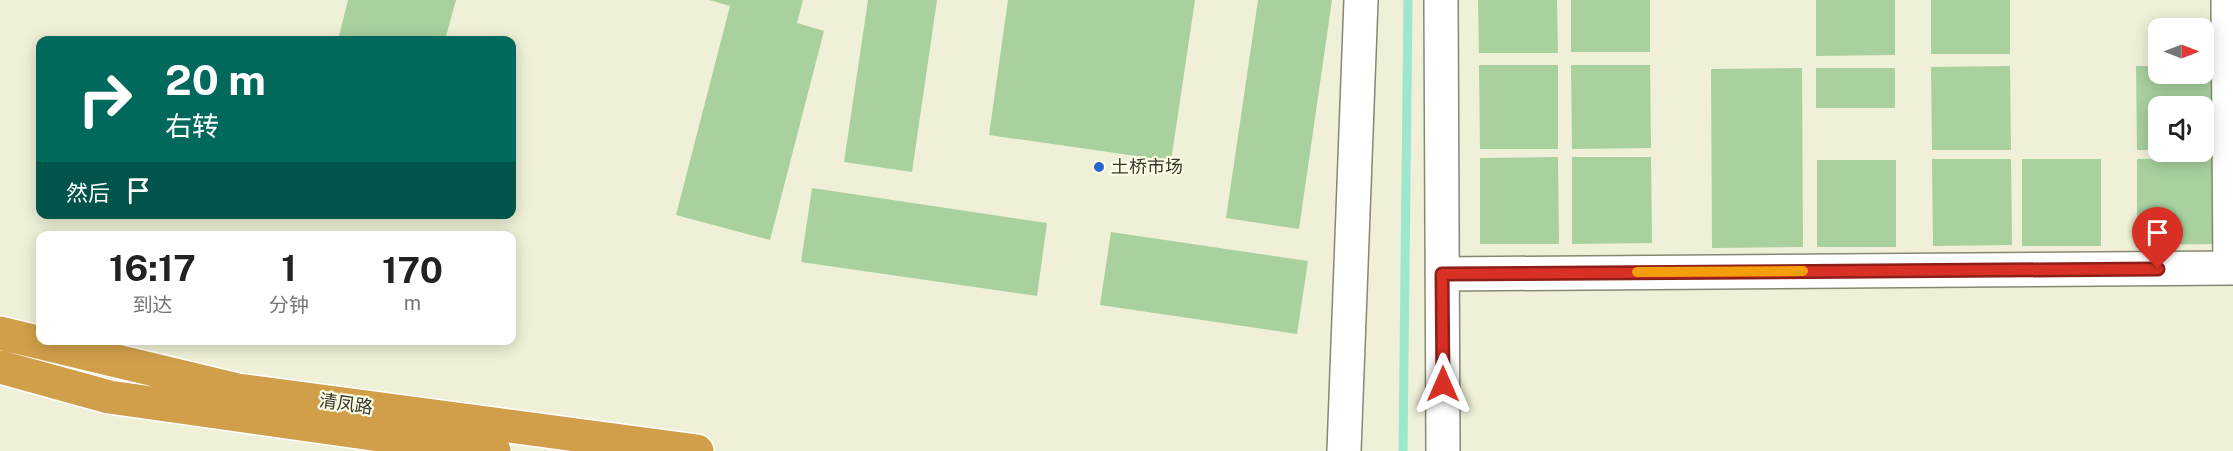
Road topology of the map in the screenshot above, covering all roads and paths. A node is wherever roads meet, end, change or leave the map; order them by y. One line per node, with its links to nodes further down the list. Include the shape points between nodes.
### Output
1 (1361, 0): 12 (street)
2 (1440, 0): 5 (street)
3 (2228, 0): 4 (street)
4 (2231, 268): 5 (street)
5 (1442, 274): 13 (street)
6 (0, 333): 7 (highway, 清凤路)
7 (36, 342)
8 (50, 345): 11 (highway, 清凤路, via 238,390)
9 (0, 367): 10 (highway, 清凤路, via 109,397)
10 (494, 451)
11 (697, 451)
12 (1344, 451)
13 (1443, 451)

